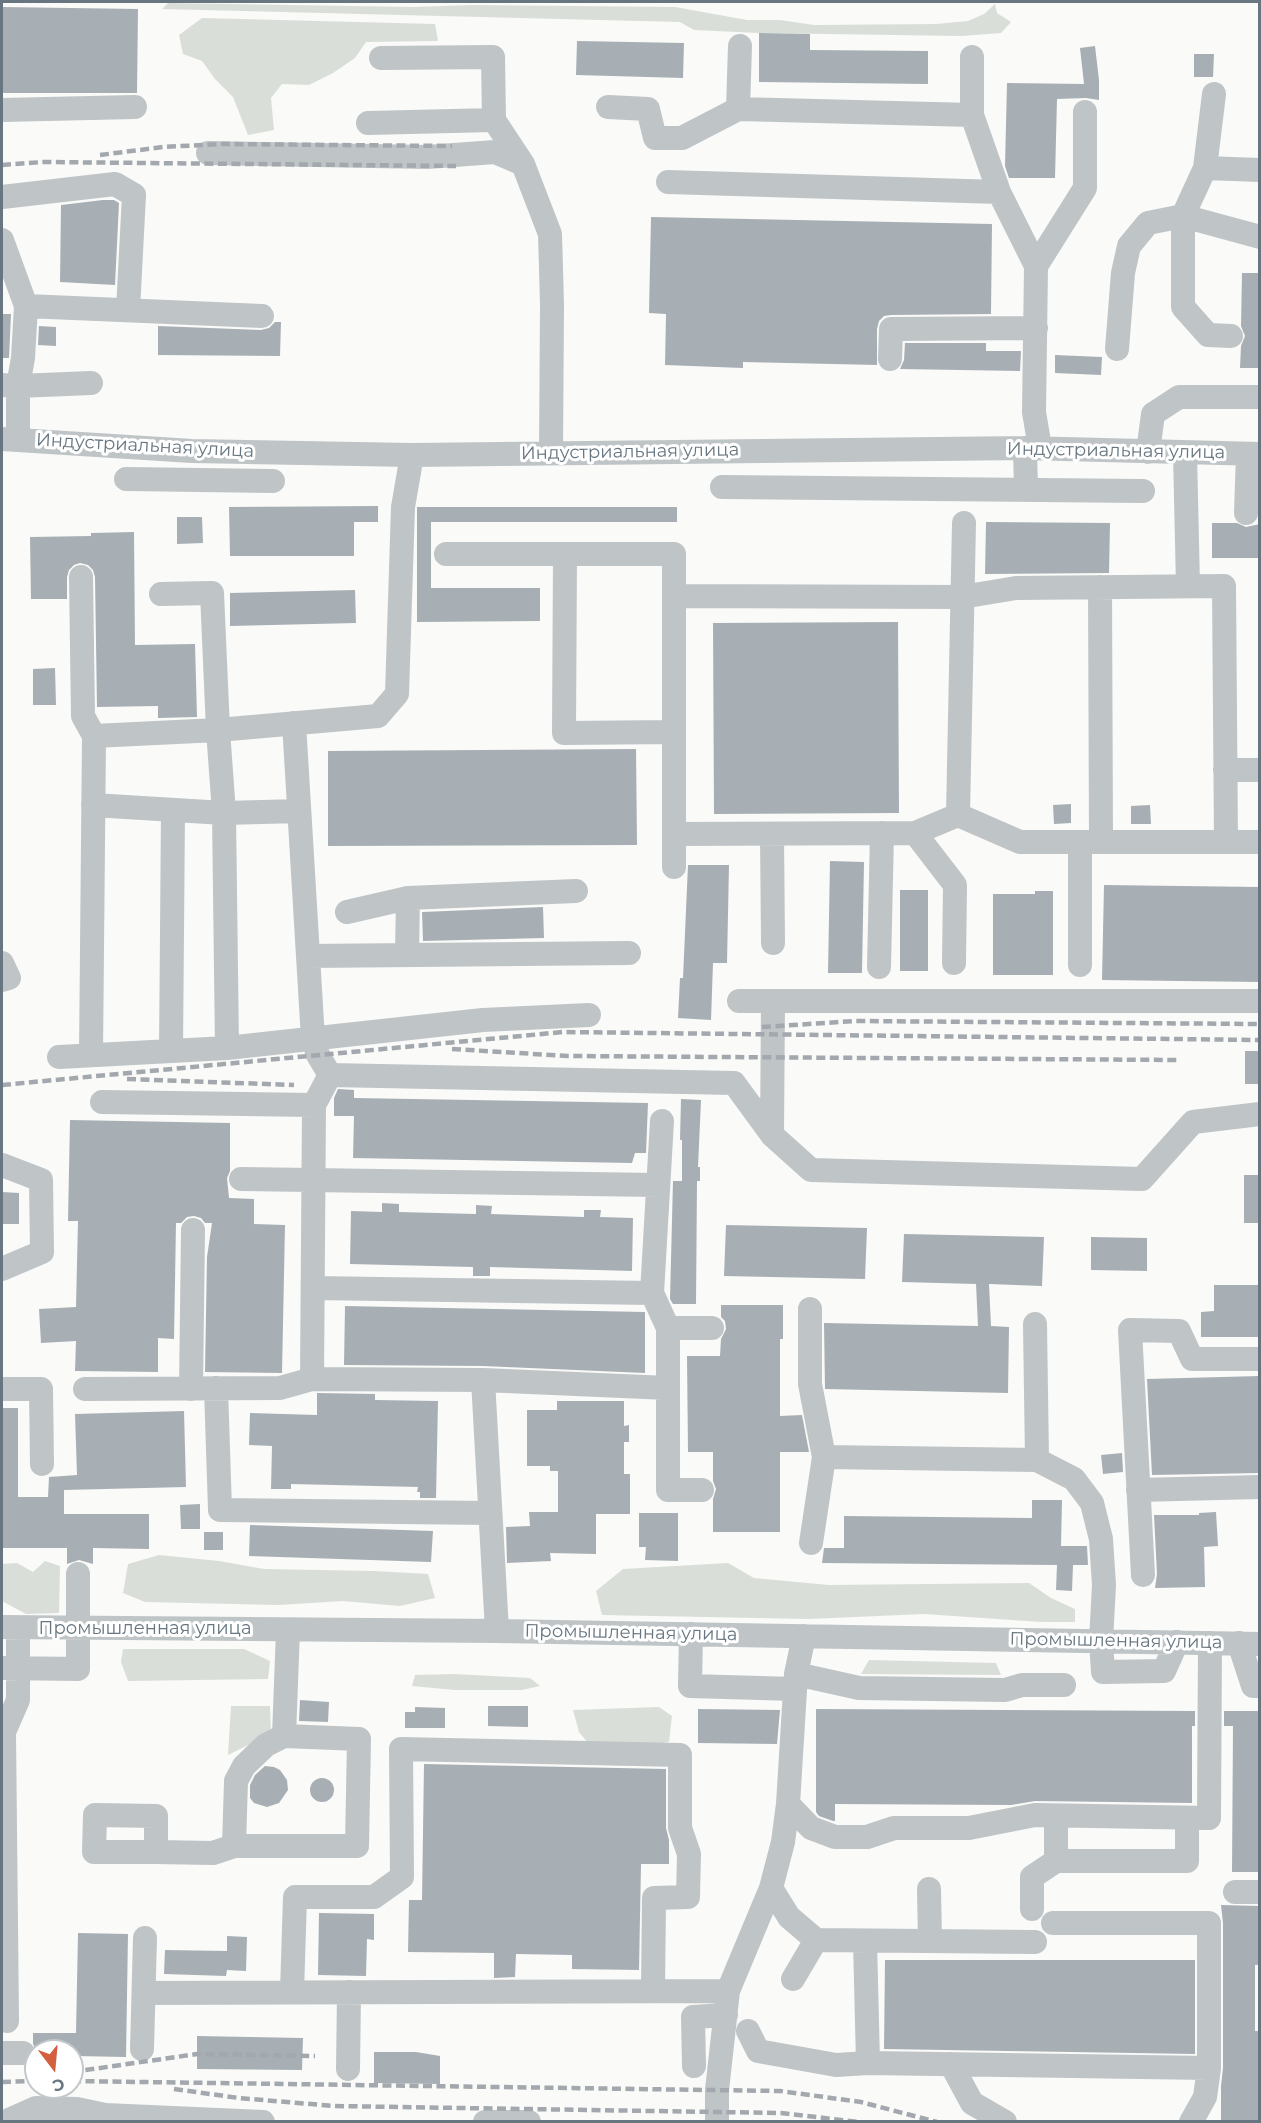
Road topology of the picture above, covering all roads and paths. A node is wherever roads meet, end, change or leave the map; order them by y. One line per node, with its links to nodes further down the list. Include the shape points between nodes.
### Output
1 (740, 46): 7 (street)
2 (972, 57): 10 (street)
3 (381, 58): 11 (street, via 493,57)
4 (1214, 94): 15 (street)
5 (135, 107): 8 (street)
6 (608, 107): 7 (street, via 648,109 655,138 682,138)
7 (738, 109): 10 (street)
8 (2, 110)
9 (1085, 112): 23 (street, via 1086,188)
10 (972, 115): 18 (street)
11 (495, 120): 12 (street); 14 (street)
12 (368, 123)
13 (208, 153): 14 (street, via 427,157 495,152)
14 (523, 164): 37 (street, via 550,234)
15 (1205, 168): 16 (street); 20 (street)
16 (1260, 170)
17 (668, 182): 18 (street)
18 (999, 192): 23 (street)
19 (2, 197): 25 (street, via 116,184 134,195)
20 (1183, 216): 21 (street); 28 (street, via 1183,308 1208,335); 29 (street, via 1148,224 1129,246)
21 (1260, 237)
22 (2, 240): 24 (street)
23 (1035, 266): 27 (street)
24 (26, 306): 25 (street); 32 (street, via 24,358)
25 (128, 310): 26 (street)
26 (262, 316)
27 (1036, 328): 30 (street, via 891,329); 35 (street)
28 (1231, 336)
29 (1117, 349)
30 (890, 359)
31 (92, 383): 32 (street)
32 (10, 386): 34 (street)
33 (1260, 397): 36 (street, via 1179,397 1153,414)
34 (10, 439): 40 (street, Индустриальная улица, via 192,451)
35 (1032, 448): 36 (street, Индустриальная улица); 37 (street, Индустриальная улица); 44 (street)
36 (1148, 452): 38 (street, Индустриальная улица)
37 (551, 453): 40 (street, Индустриальная улица)
38 (1185, 453): 39 (street, Индустриальная улица); 51 (street)
39 (1254, 454): 46 (street)
40 (412, 455): 56 (street, via 404,507 397,694 378,716)
41 (126, 479): 42 (street)
42 (273, 481)
43 (722, 487): 44 (street)
44 (1026, 490): 45 (street)
45 (1143, 490)
46 (1246, 513)
47 (964, 523): 55 (street)
48 (446, 554): 49 (street)
49 (565, 554): 54 (street, via 674,554); 58 (street, via 564,733)
50 (81, 577): 59 (street, via 83,716)
51 (1188, 586): 52 (street); 60 (street, via 1224,586)
52 (1100, 587): 55 (street, via 1016,588); 71 (street)
53 (161, 594): 57 (street, via 212,593)
54 (674, 596): 55 (street); 58 (street)
55 (962, 597): 66 (street)
56 (294, 723): 57 (street); 64 (street)
57 (218, 730): 59 (street); 65 (street)
58 (674, 732): 69 (street)
59 (94, 736): 62 (street)
60 (1225, 770): 61 (street); 72 (street)
61 (1260, 770)
62 (93, 805): 63 (street); 94 (street)
63 (173, 810): 65 (street); 93 (street)
64 (299, 811): 65 (street); 81 (street)
65 (224, 813): 92 (street)
66 (958, 814): 68 (street); 71 (street, via 1020,842)
67 (882, 833): 68 (street); 70 (street); 85 (street)
68 (915, 833): 83 (street, via 955,885)
69 (674, 834): 70 (street); 74 (street)
70 (772, 834): 78 (street)
71 (1091, 842): 72 (street); 84 (street)
72 (1226, 842): 73 (street)
73 (1260, 842)
74 (674, 867)
75 (576, 891): 76 (street)
76 (408, 898): 77 (street); 80 (street)
77 (347, 912)
78 (773, 943)
79 (629, 953): 80 (street)
80 (407, 955): 81 (street)
81 (308, 956): 91 (street)
82 (2, 963): 86 (street, via 9,978)
83 (954, 963)
84 (1080, 964)
85 (879, 967)
86 (2, 980)
87 (773, 1000): 88 (street); 89 (street); 101 (street)
88 (739, 1001)
89 (1260, 1001)
90 (589, 1015): 91 (street, via 483,1020)
91 (313, 1039): 92 (street); 96 (street)
92 (227, 1048): 93 (street)
93 (171, 1051): 94 (street)
94 (91, 1055): 95 (street)
95 (59, 1058)
96 (330, 1075): 98 (street); 101 (street, via 734,1083)
97 (102, 1102): 98 (street)
98 (314, 1105): 104 (street)
99 (1260, 1114): 101 (street, via 1193,1122 1142,1179 811,1170)
100 (662, 1120): 105 (street)
101 (772, 1135)
102 (2, 1165): 107 (street, via 41,1180 42,1252)
103 (241, 1179): 104 (street)
104 (314, 1180): 105 (street); 108 (street)
105 (658, 1185): 109 (street)
106 (193, 1230): 121 (street)
107 (2, 1269)
108 (313, 1287): 109 (street); 115 (street)
109 (652, 1293): 112 (street)
110 (810, 1309): 122 (street, via 810,1384)
111 (1035, 1324): 123 (street)
112 (668, 1328): 113 (street); 118 (street)
113 (712, 1328)
114 (1260, 1359): 127 (street, via 1192,1359 1179,1330 1130,1330)
115 (312, 1379): 116 (street); 117 (street, via 280,1388)
116 (483, 1380): 118 (street); 128 (street)
117 (216, 1388): 121 (street); 128 (street, via 220,1510)
118 (668, 1388): 126 (street, via 668,1490)
119 (2, 1389): 124 (street, via 41,1389)
120 (85, 1389): 121 (street)
121 (191, 1389)
122 (824, 1457): 123 (street); 129 (street)
123 (1037, 1460): 138 (street, via 1074,1479 1092,1503 1101,1539)
124 (42, 1464)
125 (1260, 1487): 127 (street)
126 (702, 1490)
127 (1138, 1490): 131 (street)
128 (490, 1513): 135 (street)
129 (811, 1543)
130 (78, 1574): 133 (street)
131 (1143, 1575)
132 (10, 1627): 133 (street, Промышленная улица); 141 (street)
133 (78, 1629): 134 (street, Промышленная улица); 141 (street, via 78,1669)
134 (288, 1630): 135 (street, Промышленная улица); 146 (street)
135 (497, 1631): 136 (street, Промышленная улица)
136 (691, 1634): 137 (street, Промышленная улица); 142 (street, via 690,1686)
137 (804, 1636): 138 (street, Промышленная улица); 142 (street)
138 (1101, 1641): 139 (street, Промышленная улица)
139 (1210, 1643): 140 (street, Промышленная улица); 149 (street, via 1209,1818)
140 (1249, 1643): 144 (street, via 1253,1686)
141 (10, 1668): 145 (street, via 18,1700)
142 (795, 1682): 143 (street, via 859,1688 1005,1690 1022,1685); 147 (street)
143 (1064, 1685)
144 (1260, 1686)
145 (3, 1732): 170 (street)
146 (284, 1736): 150 (street, via 266,1745 240,1774); 150 (street, via 359,1739 357,1846)
147 (788, 1804): 148 (street, via 811,1828 835,1837 867,1837 894,1828 969,1828 1035,1815); 153 (street)
148 (1056, 1816): 149 (street); 152 (street)
149 (1187, 1818): 152 (street, via 1186,1861)
150 (234, 1846): 151 (street, via 213,1853)
151 (156, 1852)
152 (1056, 1861): 157 (street, via 1032,1877)
153 (771, 1888): 160 (street, via 789,1917); 169 (street)
154 (929, 1889): 162 (street)
155 (1235, 1892): 156 (street)
156 (1260, 1892)
157 (1032, 1909)
158 (1053, 1923): 176 (street, via 1209,1923)
159 (146, 1938): 168 (street)
160 (816, 1941): 161 (street); 164 (street)
161 (865, 1941): 162 (street); 173 (street)
162 (930, 1941): 163 (street)
163 (1035, 1942)
164 (793, 1979)
165 (653, 1991): 166 (street, via 654,1898 688,1898 689,1854 680,1828 680,1755 401,1749 402,1877 374,1897 295,1897); 167 (street); 169 (street)
166 (292, 1992): 167 (street); 168 (street)
167 (349, 1992): 177 (street)
168 (144, 1993): 172 (street)
169 (727, 2003): 175 (street, via 693,2017); 183 (street)
170 (8, 2021)
171 (748, 2031): 173 (street, via 758,2051 836,2065)
172 (142, 2049)
173 (868, 2063): 174 (street)
174 (951, 2064): 176 (street); 184 (street, via 972,2103)
175 (694, 2066)
176 (1209, 2068): 185 (street, via 1205,2097)
177 (348, 2069)
178 (99, 2118): 179 (street, via 77,2109 36,2108); 180 (street)
179 (9, 2120)
180 (263, 2121)
181 (485, 2121): 182 (street)
182 (529, 2121)
183 (717, 2121)
184 (1005, 2121)
185 (1191, 2121)

